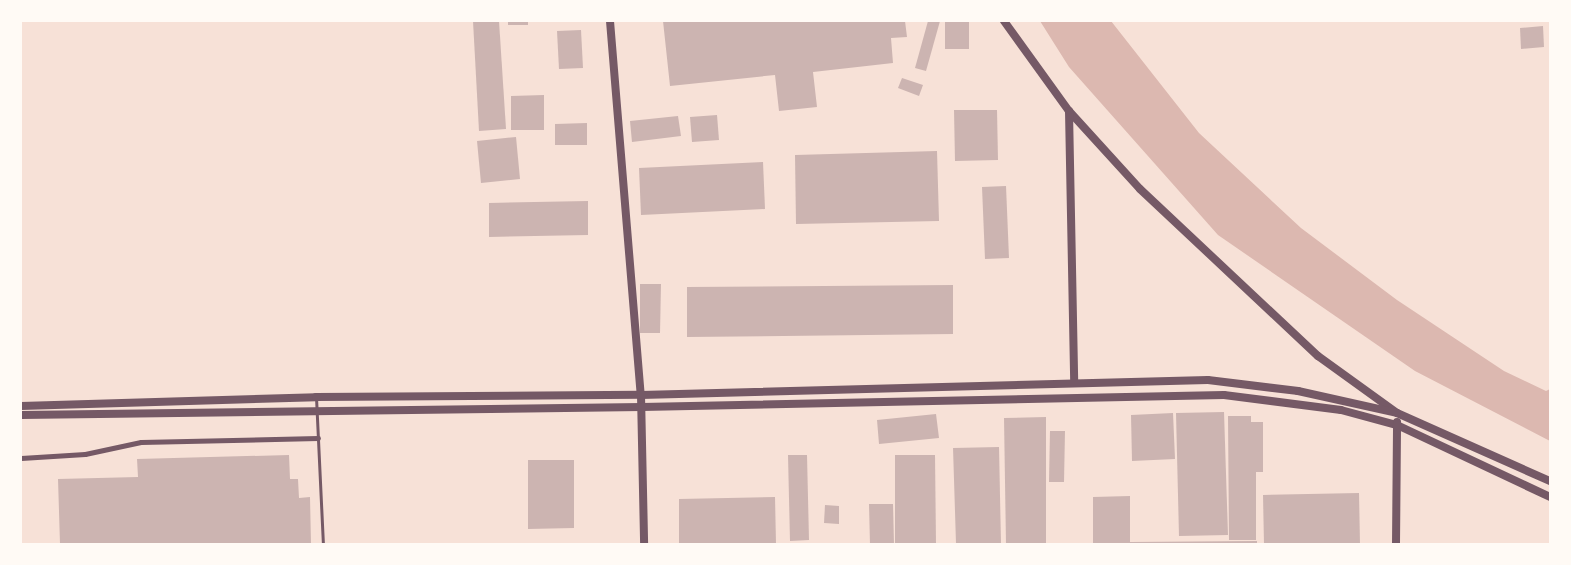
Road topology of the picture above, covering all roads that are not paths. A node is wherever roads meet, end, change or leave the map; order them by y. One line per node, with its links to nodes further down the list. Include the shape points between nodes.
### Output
1 (610, 21): 5 (street)
2 (1004, 21): 3 (street)
3 (1069, 111): 4 (street); 10 (street, via 1140,189 1318,356)
4 (1074, 383): 5 (street); 10 (street, via 1208,380 1298,390)
5 (642, 395): 6 (street); 8 (street)
6 (316, 397): 7 (street); 9 (lane)
7 (21, 406)
8 (642, 407): 9 (street); 12 (street, via 1224,395 1341,410); 18 (street)
9 (317, 411): 11 (street); 13 (lane)
10 (1396, 413): 12 (street); 15 (street)
11 (21, 415)
12 (1397, 425): 16 (street); 19 (street)
13 (318, 438): 14 (street, via 141,442 86,454); 17 (lane)
14 (21, 458)
15 (1550, 481)
16 (1550, 497)
17 (323, 544)
18 (644, 544)
19 (1396, 544)

